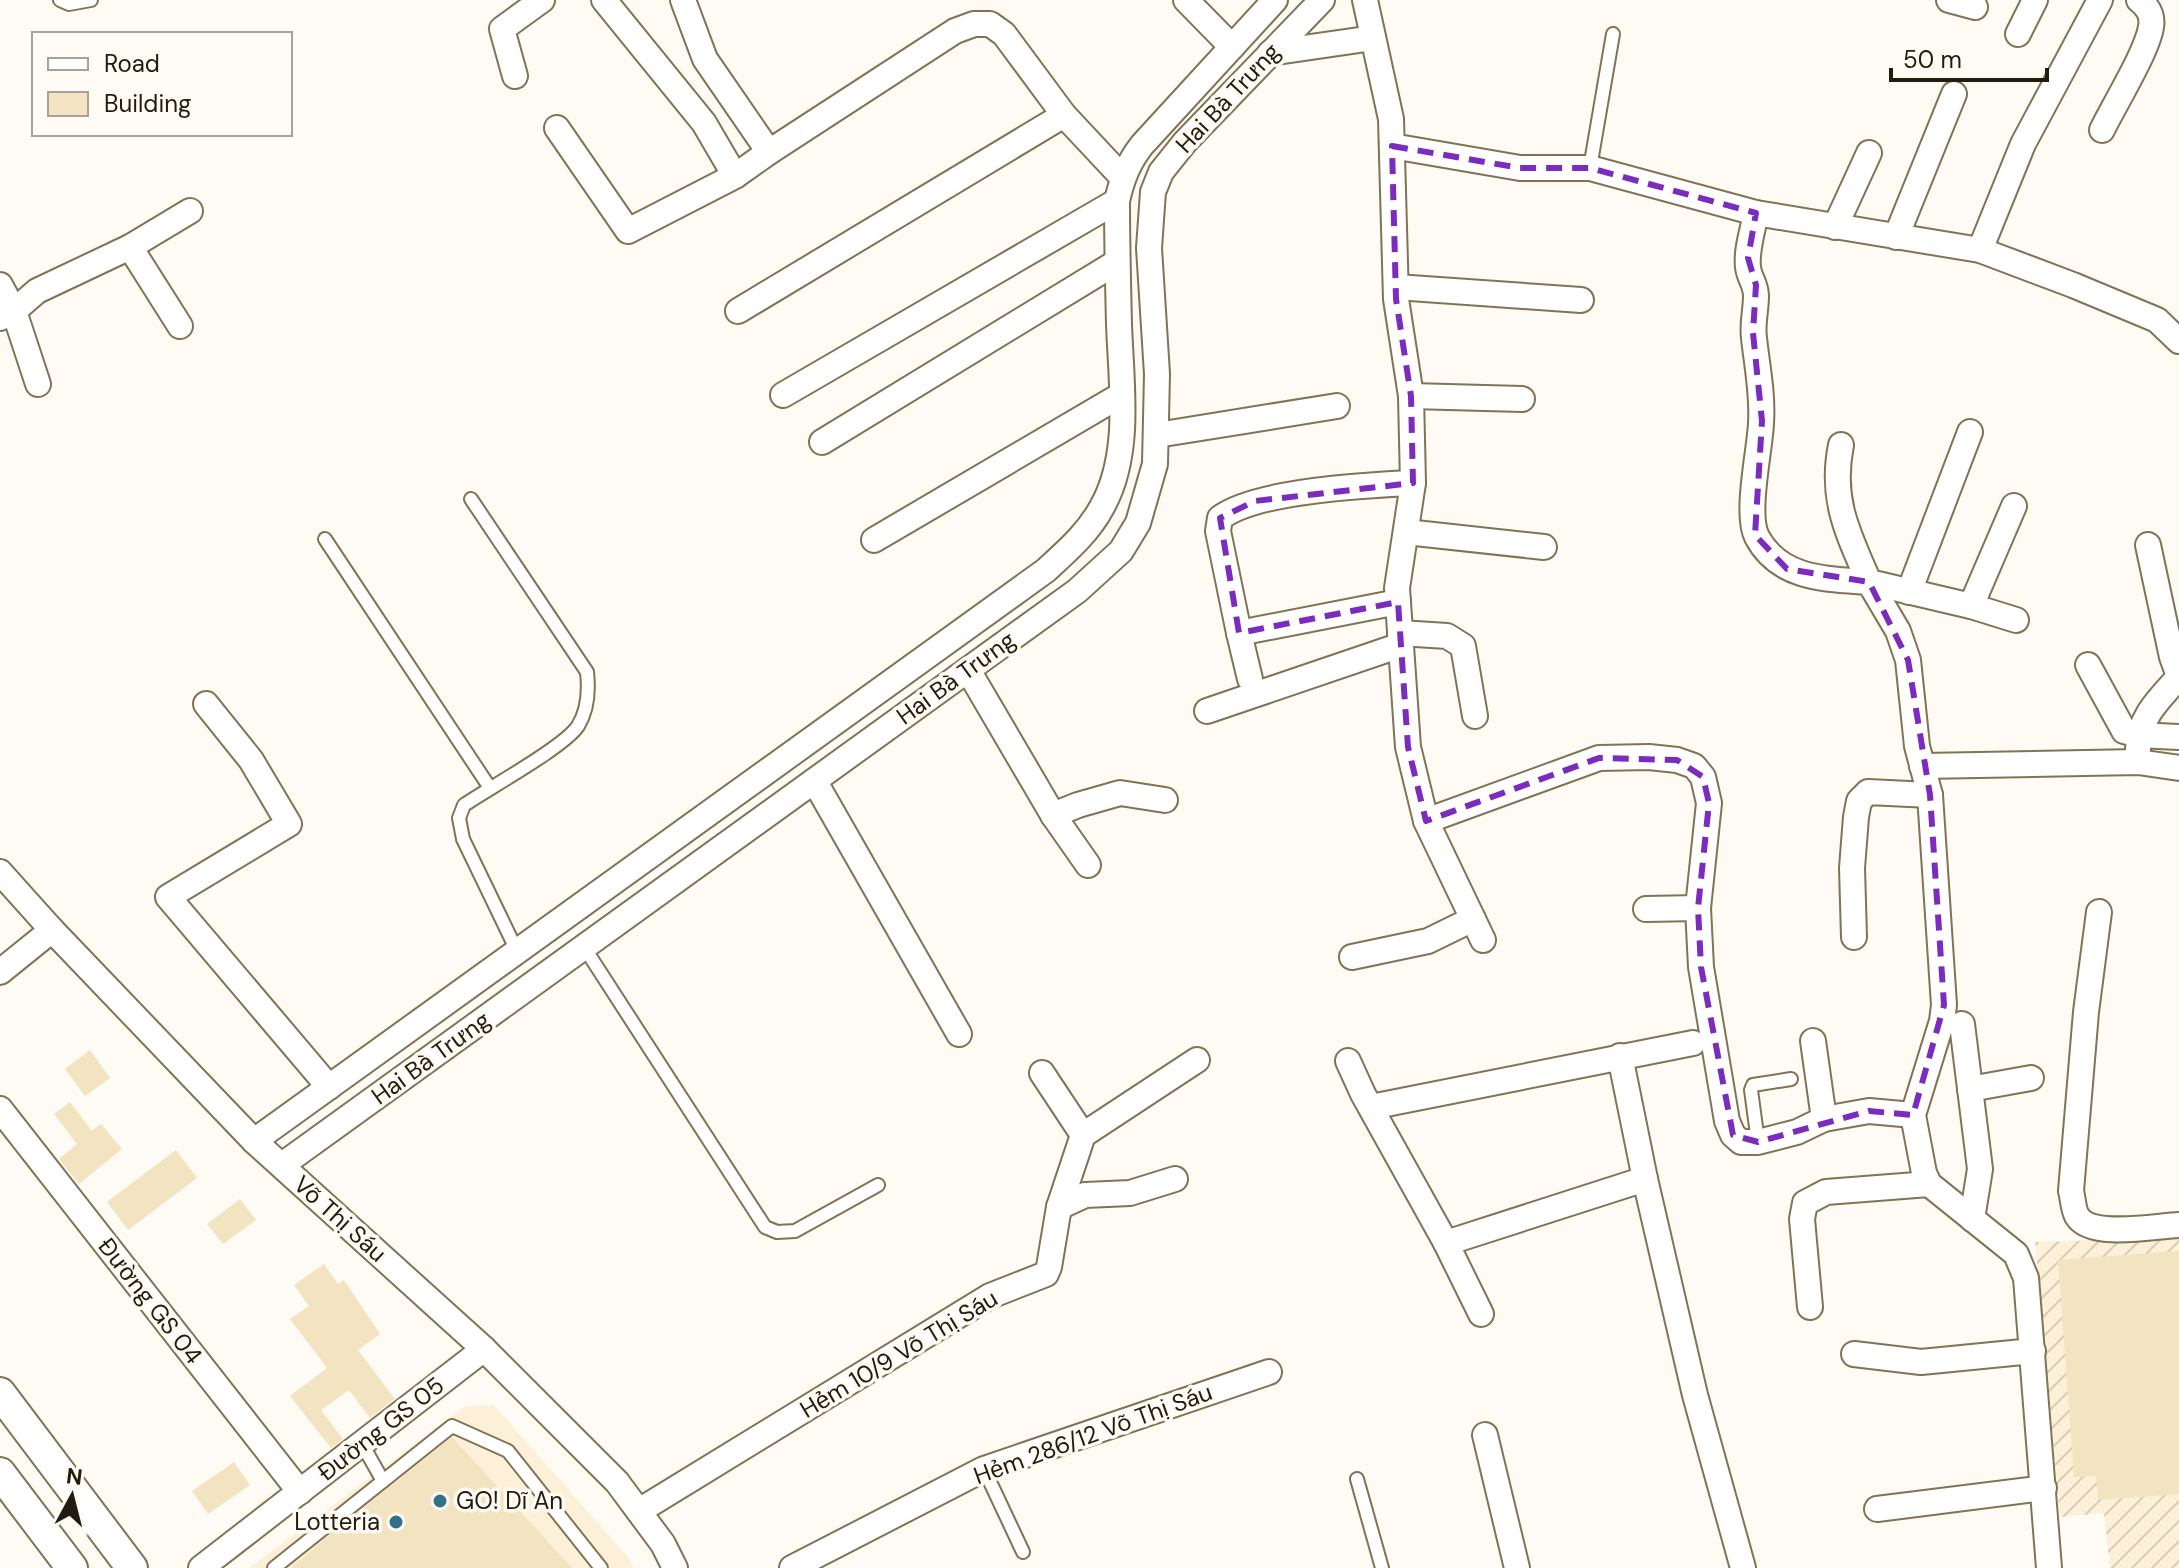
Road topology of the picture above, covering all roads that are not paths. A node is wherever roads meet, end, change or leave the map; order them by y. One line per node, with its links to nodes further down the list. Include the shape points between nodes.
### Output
1 (60, 0): 2 (lane)
2 (91, 0)
3 (542, 0): 20 (street, via 502,29)
4 (604, 0): 29 (street, via 704,123)
5 (683, 0): 26 (street, via 705,59)
6 (1186, 0): 18 (street)
7 (1275, 0): 18 (street, Hai Bà Trưng)
8 (1322, 0): 19 (street, Hai Bà Trưng)
9 (1365, 0): 17 (street)
10 (1949, 0): 14 (street)
11 (2035, 0): 16 (street)
12 (2100, 0): 36 (street, via 2023,144)
13 (2139, 0): 24 (street, via 2150,10 2152,25)
14 (1975, 7)
15 (1613, 34): 28 (lane)
16 (2018, 34)
17 (1373, 38): 19 (street); 25 (street)
18 (1232, 47): 30 (street, Hai Bà Trưng, via 1142,145)
19 (1270, 53): 52 (street, Hai Bà Trưng, via 1185,142 1161,172 1153,192 1149,248)
20 (515, 76)
21 (1954, 94): 34 (street)
22 (1064, 115): 26 (street, via 1004,34 990,24 974,24 955,31); 30 (street); 41 (street)
23 (557, 128): 29 (street, via 628,231)
24 (2102, 130)
25 (1392, 146): 28 (street, via 1520,168); 39 (street)
26 (769, 152): 29 (street)
27 (1869, 153): 33 (street)
28 (1590, 168): 32 (street)
29 (735, 176)
30 (1120, 189): 37 (street, Hai Bà Trưng); 46 (street)
31 (190, 211): 35 (street)
32 (1756, 213): 33 (street); 63 (street, via 1748,258 1756,285 1753,333 1762,421 1753,497 1755,535 1787,569 1816,579)
33 (1835, 227): 34 (street)
34 (1896, 237): 36 (street)
35 (130, 247): 42 (street, via 37,291); 43 (street)
36 (1980, 250): 44 (street, via 2157,320)
37 (1117, 262): 47 (street, Hai Bà Trưng); 53 (street)
38 (0, 285): 42 (street)
39 (1396, 287): 40 (street); 48 (street)
40 (1581, 300)
41 (738, 311)
42 (7, 314): 45 (street)
43 (180, 326)
44 (2179, 341)
45 (38, 384)
46 (783, 395)
47 (1121, 395): 60 (street); 96 (street, Hai Bà Trưng, via 1114,480 1080,540 1045,571)
48 (1411, 396): 49 (street); 55 (street)
49 (1522, 399)
50 (1337, 406): 52 (street)
51 (1970, 432): 64 (street)
52 (1157, 435): 71 (street, Hai Bà Trưng, via 1148,492 1121,551 1077,591)
53 (822, 442)
54 (1841, 445): 63 (street, via 1836,470 1841,516)
55 (1413, 483): 58 (street); 68 (street, via 1255,501 1220,518)
56 (471, 499): 83 (lane, via 587,672 589,687 577,728)
57 (2014, 506): 66 (street)
58 (1406, 532): 62 (street); 65 (street)
59 (325, 539): 83 (lane)
60 (874, 540)
61 (2148, 545): 72 (street)
62 (1544, 547)
63 (1869, 582): 64 (street); 80 (street, via 1898,631 1908,660)
64 (1909, 592): 66 (street)
65 (1398, 602): 68 (street); 69 (street)
66 (1971, 606): 67 (street)
67 (2016, 620)
68 (1239, 633): 73 (street)
69 (1401, 639): 75 (street); 76 (street, via 1447,636 1463,646); 87 (street, via 1408,747)
70 (2088, 665): 77 (street, via 2121,728)
71 (968, 670): 82 (street, Hai Bà Trưng); 86 (street)
72 (2179, 676): 77 (street, via 2149,711)
73 (1250, 679)
74 (206, 704): 109 (street, via 251,760 289,824 168,897)
75 (1207, 711)
76 (1475, 716)
77 (2138, 735): 78 (street); 79 (street)
78 (2179, 737)
79 (2138, 762): 80 (street); 81 (street)
80 (1922, 766): 84 (street)
81 (2179, 768)
82 (815, 782): 95 (street, Hai Bà Trưng); 100 (street)
83 (490, 788): 96 (lane, via 464,805 459,818 463,839)
84 (1930, 795): 94 (street, via 1868,792 1859,801 1852,868); 113 (street, via 1944,1005)
85 (1165, 800): 86 (street, via 1120,793)
86 (1053, 815): 88 (street)
87 (1426, 821): 90 (street, via 1599,758 1677,760 1694,766 1703,777 1709,803); 97 (street, via 1478,930)
88 (1088, 865)
89 (0, 872): 93 (street, Võ Thị Sáu)
90 (1698, 908): 91 (street); 117 (street, via 1701,967 1727,1121 1741,1142)
91 (1646, 909)
92 (2099, 912): 125 (street, via 2071,1191 2077,1215 2088,1226 2112,1230)
93 (52, 930): 98 (street); 116 (street, Võ Thị Sáu)
94 (1854, 937)
95 (584, 947): 118 (street, Hai Bà Trưng); 122 (lane, via 765,1227 795,1231)
96 (517, 951): 109 (street, Hai Bà Trưng)
97 (1352, 957)
98 (0, 972)
99 (1962, 1024): 110 (street)
100 (959, 1034)
101 (1813, 1041): 114 (street)
102 (1693, 1043): 103 (street)
103 (1620, 1056): 111 (street); 120 (street)
104 (1197, 1060): 115 (street)
105 (1348, 1061): 111 (street)
106 (1042, 1073): 115 (street)
107 (2031, 1078): 110 (street)
108 (1791, 1079): 117 (lane, via 1753,1085)
109 (329, 1087): 116 (street, Hai Bà Trưng)
110 (1970, 1089): 124 (street, via 1980,1169)
111 (1371, 1107): 126 (street)
112 (0, 1109): 141 (street, Đường GS 04)
113 (1913, 1115): 114 (street, via 1869,1111); 121 (street)
114 (1824, 1119): 117 (street)
115 (1083, 1135): 123 (street, Hẻm 10/9 Võ Thị Sáu)
116 (254, 1141): 118 (street, Võ Thị Sáu)
117 (1758, 1142)
118 (282, 1165): 129 (street, Võ Thị Sáu)
119 (1175, 1179): 123 (street, via 1130,1193 1085,1195)
120 (1645, 1179): 126 (street); 154 (street, via 1695,1395)
121 (1929, 1184): 124 (street); 127 (street, via 1826,1192 1805,1203)
122 (878, 1185)
123 (1059, 1207): 143 (street, Hẻm 10/9 Võ Thị Sáu, via 1046,1274 990,1296)
124 (1972, 1219): 130 (street, via 2016,1254 2026,1278)
125 (2179, 1225)
126 (1446, 1243): 128 (street)
127 (1810, 1307)
128 (1481, 1314)
129 (484, 1349): 135 (street, Đường GS 05); 143 (street, Võ Thị Sáu, via 617,1482)
130 (2033, 1351): 131 (street, via 1921,1362); 140 (street)
131 (1854, 1354)
132 (1269, 1372): 136 (street, Hẻm 286/12 Võ Thị Sáu)
133 (0, 1393): 146 (street)
134 (1485, 1435): 153 (street)
135 (362, 1444): 139 (lane); 141 (street, Đường GS 05)
136 (984, 1469): 144 (lane); 151 (street, Hẻm 286/12 Võ Thị Sáu)
137 (0, 1473): 145 (street)
138 (1357, 1479): 152 (lane)
139 (383, 1481): 148 (lane); 149 (lane, via 452,1426 508,1451)
140 (2044, 1488): 142 (street); 155 (street)
141 (300, 1492): 147 (street, Đường GS 05)
142 (1877, 1509)
143 (639, 1511): 150 (street, Võ Thị Sáu)
144 (1023, 1552)
145 (72, 1568)
146 (132, 1568)
147 (201, 1568)
148 (274, 1568)
149 (601, 1568)
150 (675, 1568)
151 (792, 1568)
152 (1382, 1568)
153 (1517, 1568)
154 (1743, 1568)
155 (2049, 1568)

